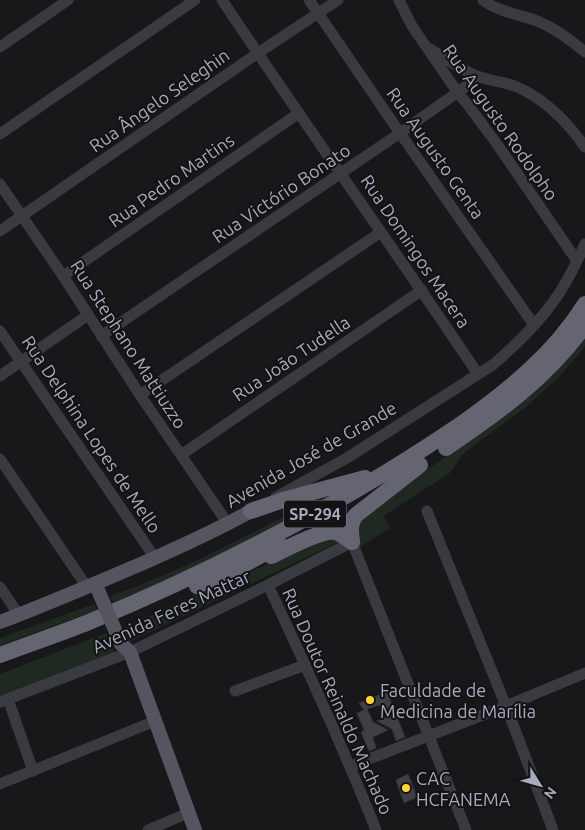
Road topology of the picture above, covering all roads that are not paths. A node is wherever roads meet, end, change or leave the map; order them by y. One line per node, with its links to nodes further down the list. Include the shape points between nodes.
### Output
1 (68, 0): 9 (street)
2 (195, 0): 17 (street)
3 (222, 0): 12 (street, Rua Domingos Macera)
4 (309, 0): 8 (street, Rua Augusto Genta)
5 (338, 0): 8 (street, Rua Ângelo Seleghin)
6 (399, 0): 10 (street, Rua Augusto Rodolpho)
7 (483, 0): 11 (street, via 556,30)
8 (319, 14): 12 (street, Rua Ângelo Seleghin); 16 (street, Rua Augusto Genta)
9 (0, 47)
10 (426, 47): 13 (street); 14 (street, Rua Augusto Rodolpho)
11 (585, 52)
12 (258, 54): 15 (street, Rua Domingos Macera); 21 (street, Rua Ângelo Seleghin)
13 (479, 77): 14 (street, Rua Victório Bonato); 18 (street, via 517,87 536,98 553,110)
14 (458, 93): 16 (street, Rua Victório Bonato); 25 (street, Rua Augusto Rodolpho)
15 (299, 113): 19 (street, Rua Domingos Macera); 26 (street, Rua Pedro Martins)
16 (400, 133): 19 (street, Rua Victório Bonato); 31 (street, Rua Augusto Genta)
17 (0, 134)
18 (585, 147)
19 (341, 173): 23 (street, Rua Domingos Macera); 33 (street, Rua Victório Bonato)
20 (0, 184): 21 (street, Rua Stephano Mattiuzzo)
21 (22, 216): 22 (street, Rua Ângelo Seleghin); 26 (street, Rua Stephano Mattiuzzo)
22 (0, 231)
23 (381, 232): 27 (street, Rua Domingos Macera); 37 (street)
24 (585, 244): 25 (street, Avenida José de Grande)
25 (577, 261): 31 (street, Avenida José de Grande, via 565,284)
26 (63, 276): 29 (street, Rua Stephano Mattiuzzo)
27 (422, 290): 35 (street, Rua Domingos Macera); 38 (street, Rua João Tudella)
28 (585, 304): 40 (highway, SP-294, via 560,338 527,373)
29 (88, 316): 33 (street, Rua Stephano Mattiuzzo); 34 (street)
30 (585, 325): 40 (highway, SP-294, via 528,388 481,424)
31 (534, 326): 35 (street, Avenida José de Grande, via 494,364)
32 (0, 331): 34 (street, Rua Delphina Lopes de Mello)
33 (102, 336): 37 (street, Rua Stephano Mattiuzzo)
34 (20, 362): 36 (street); 45 (street, Rua Delphina Lopes de Mello)
35 (478, 374): 41 (street, Avenida José de Grande, via 347,458)
36 (0, 376)
37 (140, 395): 38 (street, Rua Stephano Mattiuzzo)
38 (181, 455): 43 (street, Rua Stephano Mattiuzzo)
39 (0, 458): 49 (street)
40 (420, 459): 41 (highway); 44 (highway, via 356,515 351,525); 46 (highway, SP-294, via 352,506); 53 (highway, SP-294, via 168,588)
41 (251, 511): 43 (main road, Avenida José de Grande)
42 (427, 511): 59 (street)
43 (228, 524): 45 (main road, Avenida José de Grande)
44 (352, 542): 46 (highway, via 330,531); 47 (street, Avenida Feres Mattar); 61 (street)
45 (155, 558): 49 (main road, Avenida José de Grande)
46 (245, 564): 55 (highway, SP-294, via 171,598)
47 (268, 585): 52 (street, Avenida Feres Mattar); 54 (street, Rua Doutor Reinaldo Machado)
48 (0, 587): 50 (street)
49 (94, 587): 50 (main road, Avenida José de Grande); 52 (main road, bridge)
50 (19, 615): 51 (main road, Avenida José de Grande)
51 (0, 622)
52 (124, 651): 58 (street, Avenida Feres Mattar); 60 (main road)
53 (0, 655)
54 (305, 665): 57 (street); 62 (street, Rua Doutor Reinaldo Machado)
55 (0, 666)
56 (584, 677): 59 (street)
57 (235, 691)
58 (4, 701): 63 (street)
59 (507, 709): 61 (street); 71 (street)
60 (151, 722): 63 (street); 65 (main road)
61 (430, 739): 62 (street); 70 (street)
62 (352, 769): 69 (street, Rua Doutor Reinaldo Machado)
63 (33, 771): 64 (street)
64 (0, 784)
65 (185, 815): 66 (street); 67 (main road); 68 (main road)
66 (148, 830)
67 (188, 830)
68 (195, 830)
69 (376, 830)
70 (466, 830)
71 (553, 830)

